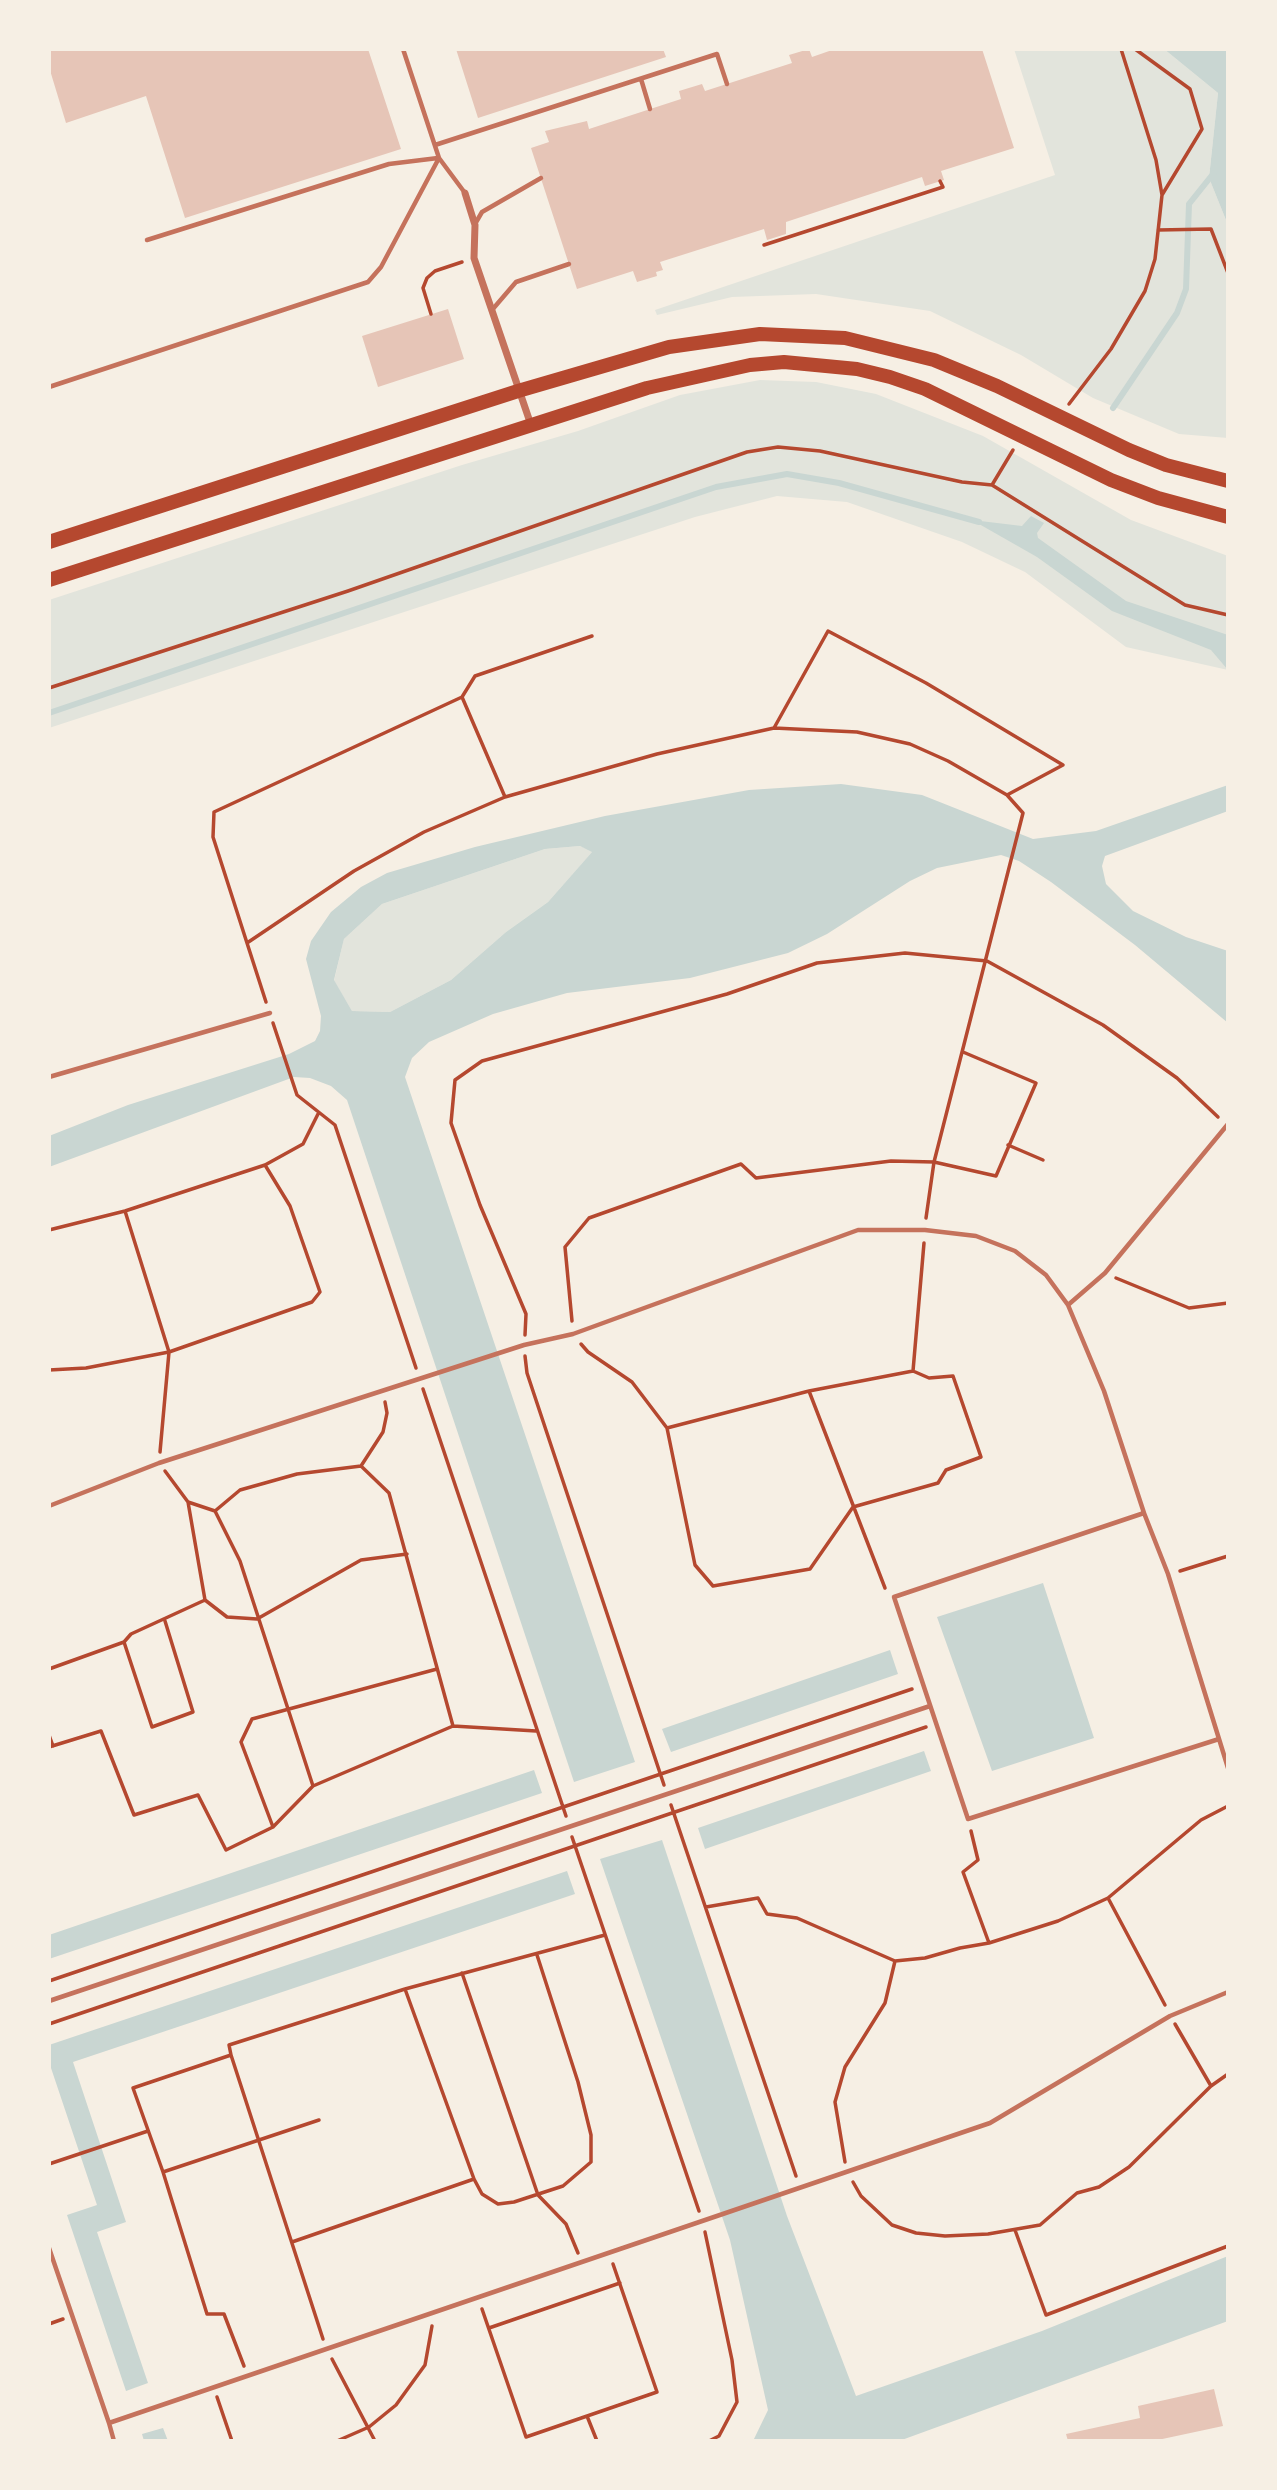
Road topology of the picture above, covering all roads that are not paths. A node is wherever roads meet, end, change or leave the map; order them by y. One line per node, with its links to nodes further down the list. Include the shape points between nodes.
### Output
1 (403, 49): 5 (lane)
2 (641, 79): 3 (lane, via 717,54); 4 (lane); 5 (lane)
3 (727, 84)
4 (650, 109)
5 (435, 145): 6 (lane)
6 (439, 158): 8 (lane); 10 (lane, via 389,164); 13 (lane, via 381,267 368,282)
7 (541, 178): 9 (lane, via 482,212)
8 (466, 193): 9 (street)
9 (475, 225): 12 (street, via 474,258)
10 (147, 240)
11 (569, 264): 12 (lane, via 516,282)
12 (492, 310): 14 (street)
13 (49, 387)
14 (517, 391): 15 (street); 16 (main road, via 669,347 760,334 867,342 934,359 1166,465); 18 (main road)
15 (531, 425): 17 (main road, via 647,388 750,365 784,362 844,367 925,389 1021,438 1158,498); 19 (main road)
16 (1228, 481)
17 (1228, 517)
18 (49, 542)
19 (49, 580)
20 (270, 1013): 21 (lane)
21 (49, 1077)
22 (1228, 1125): 23 (lane, via 1105,1273)
23 (1068, 1305): 24 (lane, via 1045,1275 1015,1251 976,1236 858,1230 573,1334 506,1350 159,1463); 25 (lane, via 1104,1391)
24 (49, 1506)
25 (1144, 1513): 26 (lane, via 894,1597); 27 (lane, via 1168,1574)
26 (930, 1706): 27 (lane, via 968,1819); 30 (lane)
27 (1219, 1739): 28 (lane)
28 (1228, 1768)
29 (1228, 1992): 32 (lane, via 1170,2016 990,2123)
30 (49, 2001)
31 (49, 2248): 32 (lane)
32 (109, 2423): 33 (lane)
33 (114, 2441)

